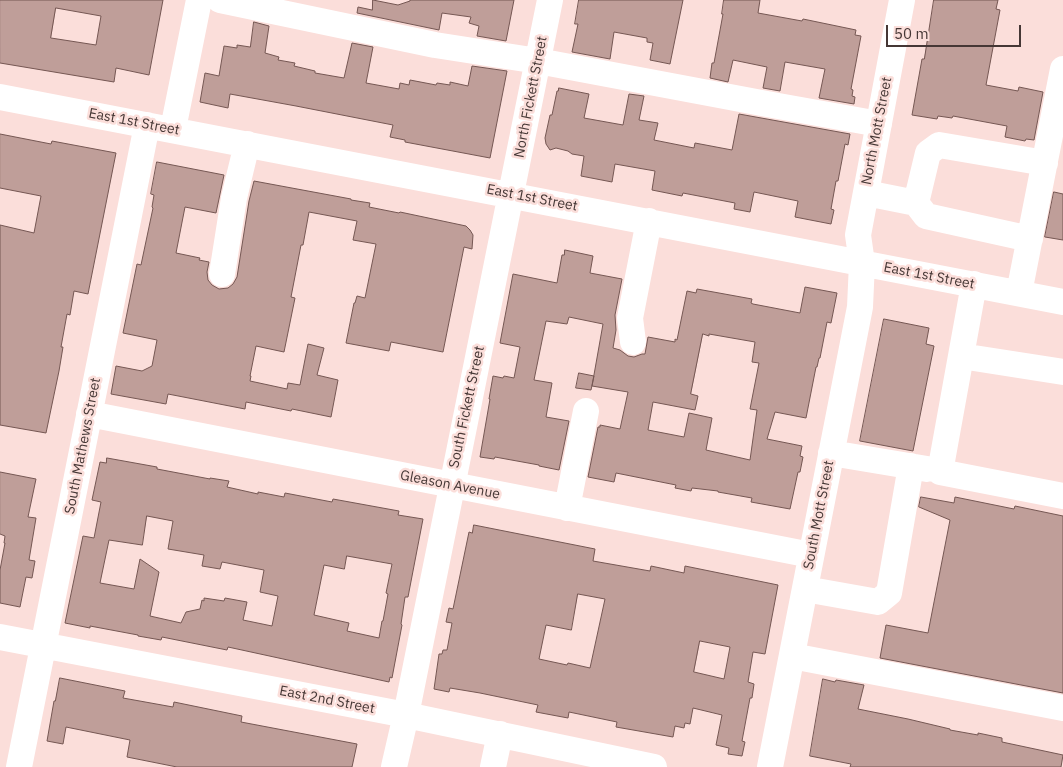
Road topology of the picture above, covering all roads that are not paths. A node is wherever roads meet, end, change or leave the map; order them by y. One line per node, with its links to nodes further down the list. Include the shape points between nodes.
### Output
1 (199, 0): 10 (street)
2 (220, 0): 5 (street, via 435,45)
3 (550, 0): 5 (street, North Fickett Street)
4 (902, 0): 8 (street, North Mott Street)
5 (538, 60): 8 (street); 14 (street, North Fickett Street)
6 (1063, 69): 12 (street)
7 (0, 96): 9 (street, East 1st Street)
8 (879, 124): 13 (street, North Mott Street)
9 (147, 125): 10 (street, East 1st Street); 27 (street, South Mathews Street)
10 (173, 130): 11 (street, East 1st Street)
11 (247, 144): 14 (street, East 1st Street); 19 (street, via 234,198)
12 (1045, 163): 15 (street, via 939,145 928,153); 17 (street)
13 (866, 193): 15 (street); 18 (street, North Mott Street, via 858,235)
14 (511, 194): 16 (street, East 1st Street); 31 (street, South Fickett Street)
15 (916, 203): 17 (street, via 926,216)
16 (649, 221): 18 (street, East 1st Street); 23 (street, via 630,318)
17 (1030, 239): 21 (street)
18 (862, 263): 20 (street, East 1st Street); 28 (street, South Mott Street, via 860,307)
19 (222, 274)
20 (974, 284): 21 (street, East 1st Street); 24 (street)
21 (1019, 293): 22 (street, East 1st Street)
22 (1063, 302)
23 (633, 342)
24 (961, 356): 25 (street); 30 (street)
25 (1063, 372)
26 (586, 411): 33 (street)
27 (89, 414): 31 (street, Gleason Avenue); 37 (street, South Mathews Street)
28 (831, 453): 29 (street); 34 (street, South Mott Street)
29 (911, 466): 30 (street); 35 (street, via 890,593 878,602)
30 (940, 472): 32 (street)
31 (451, 486): 33 (street, Gleason Avenue); 40 (street, South Fickett Street)
32 (1063, 496)
33 (567, 508): 34 (street, Gleason Avenue)
34 (811, 555): 35 (street, South Mott Street)
35 (805, 589): 38 (street, South Mott Street)
36 (0, 637): 37 (street, East 2nd Street)
37 (43, 645): 40 (street, East 2nd Street); 42 (street, South Mathews Street)
38 (792, 656): 39 (street); 46 (street, South Mott Street)
39 (1063, 708)
40 (406, 715): 41 (street, East 2nd Street); 43 (street, South Fickett Street)
41 (500, 734): 44 (street); 45 (street, East 2nd Street)
42 (19, 767)
43 (394, 767)
44 (493, 767)
45 (654, 767)
46 (770, 767)

